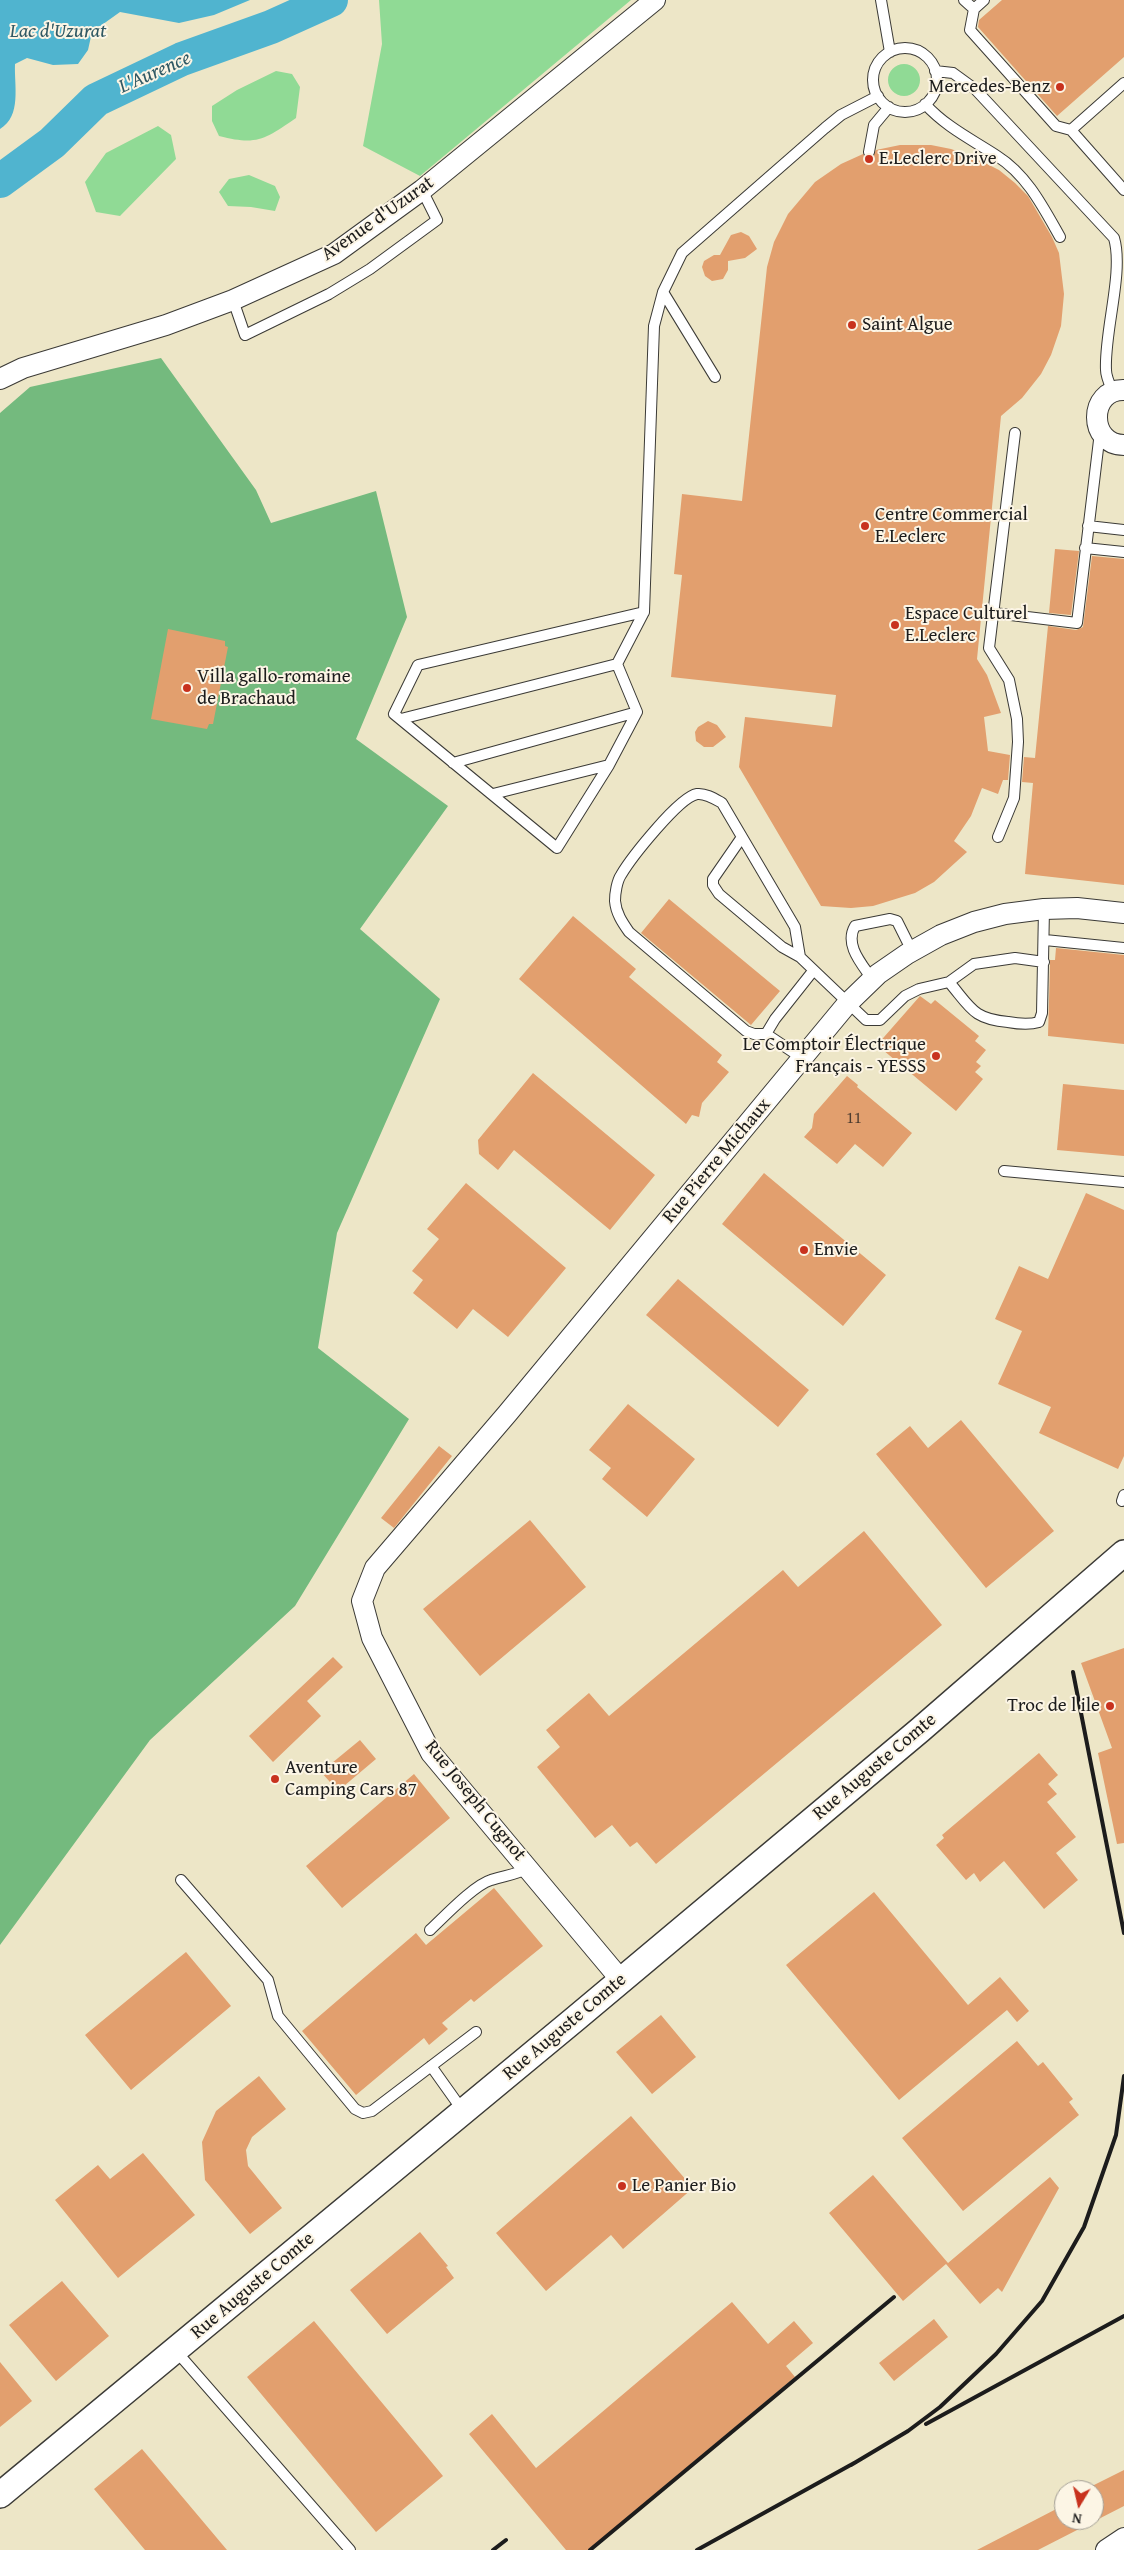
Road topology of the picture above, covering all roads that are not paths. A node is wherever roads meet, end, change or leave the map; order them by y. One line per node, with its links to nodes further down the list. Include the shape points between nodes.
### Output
1 (655, 0): 15 (street, Avenue d'Uzurat)
2 (881, 0): 6 (lane)
3 (964, 0): 5 (lane)
4 (984, 0): 5 (lane)
5 (974, 9): 12 (lane, via 970,30 1056,126)
6 (890, 52): 7 (lane, via 913,49 927,57); 9 (lane, via 877,63 874,71 874,88)
7 (935, 71): 10 (lane, via 934,92); 23 (lane, via 953,73 975,89 1114,238 1118,268 1106,372)
8 (1124, 83): 12 (lane)
9 (878, 96): 11 (lane); 19 (lane, via 841,115 682,253)
10 (925, 104): 11 (lane, via 911,111); 14 (lane, via 940,120 998,157)
11 (889, 107): 13 (lane, via 874,125)
12 (1071, 130): 16 (lane)
13 (869, 152)
14 (1028, 184): 17 (lane); 18 (lane)
15 (422, 190): 20 (street, Avenue d'Uzurat, via 334,254); 20 (lane, via 437,220 345,284 245,336)
16 (1124, 190)
17 (1030, 198)
18 (1060, 238)
19 (663, 292): 21 (lane); 31 (lane, via 654,326)
20 (234, 300): 22 (street, Avenue d'Uzurat, via 166,325 23,368)
21 (715, 377)
22 (0, 379)
23 (1118, 391): 24 (street, via 1101,401 1097,409)
24 (1100, 432): 26 (street, via 1112,443); 27 (lane)
25 (1015, 433): 32 (lane)
26 (1124, 445)
27 (1088, 526): 28 (lane); 29 (lane)
28 (1124, 530)
29 (1085, 548): 30 (lane); 32 (lane, via 1077,623)
30 (1124, 552)
31 (644, 612): 33 (lane); 35 (lane, via 418,665 394,714)
32 (994, 613): 40 (lane, via 989,648 1009,680 1018,719 1014,798)
33 (617, 664): 34 (lane); 35 (lane)
34 (637, 712): 36 (lane); 37 (lane)
35 (401, 720): 36 (lane)
36 (453, 763): 38 (lane)
37 (609, 765): 38 (lane); 38 (lane, via 557,848)
38 (493, 794)
39 (742, 837): 46 (lane, via 794,927); 46 (lane, via 713,879 713,885 719,894 782,947); 52 (lane, via 722,803 698,794 688,797 671,811 621,875 616,901 619,916 629,932 746,1031)
40 (998, 837)
41 (1044, 909): 42 (street, Rue Pierre Michaux); 43 (lane); 45 (street, Rue Pierre Michaux, via 974,922)
42 (1124, 912)
43 (1045, 940): 44 (lane); 47 (lane)
44 (1124, 948)
45 (912, 951): 49 (street, Rue Pierre Michaux); 49 (lane, via 897,920 855,926 851,943)
46 (800, 958): 48 (lane)
47 (1044, 962): 50 (lane, via 997,959 974,964); 50 (lane, via 1042,1013 1039,1022 1030,1025 987,1020 975,1013)
48 (813, 971): 51 (lane); 52 (lane)
49 (872, 980): 51 (street, Rue Pierre Michaux)
50 (949, 982): 51 (lane, via 919,988 905,996 880,1020 866,1020)
51 (847, 1004): 53 (street, Rue Pierre Michaux)
52 (766, 1034): 53 (lane)
53 (802, 1058): 56 (street, Rue Pierre Michaux)
54 (1004, 1171): 55 (lane)
55 (1124, 1182)
56 (507, 1414): 58 (street, Rue Joseph Cugnot, via 376,1568 362,1601 372,1638 431,1753)
57 (1124, 1553): 61 (street, Rue Auguste Comte, via 920,1730)
58 (528, 1868): 60 (lane, via 480,1886); 61 (street, Rue Joseph Cugnot)
59 (182, 1880): 63 (lane, via 268,1980 278,2016 355,2109 363,2113 372,2111)
60 (430, 1930)
61 (621, 1980): 64 (street, Rue Auguste Comte)
62 (476, 2032): 63 (lane)
63 (431, 2066): 64 (lane)
64 (464, 2111): 65 (street, Rue Auguste Comte)
65 (175, 2350): 66 (street, Rue Auguste Comte); 68 (lane)
66 (0, 2495)
67 (1124, 2538): 69 (street)
68 (350, 2550)
69 (1106, 2550)

